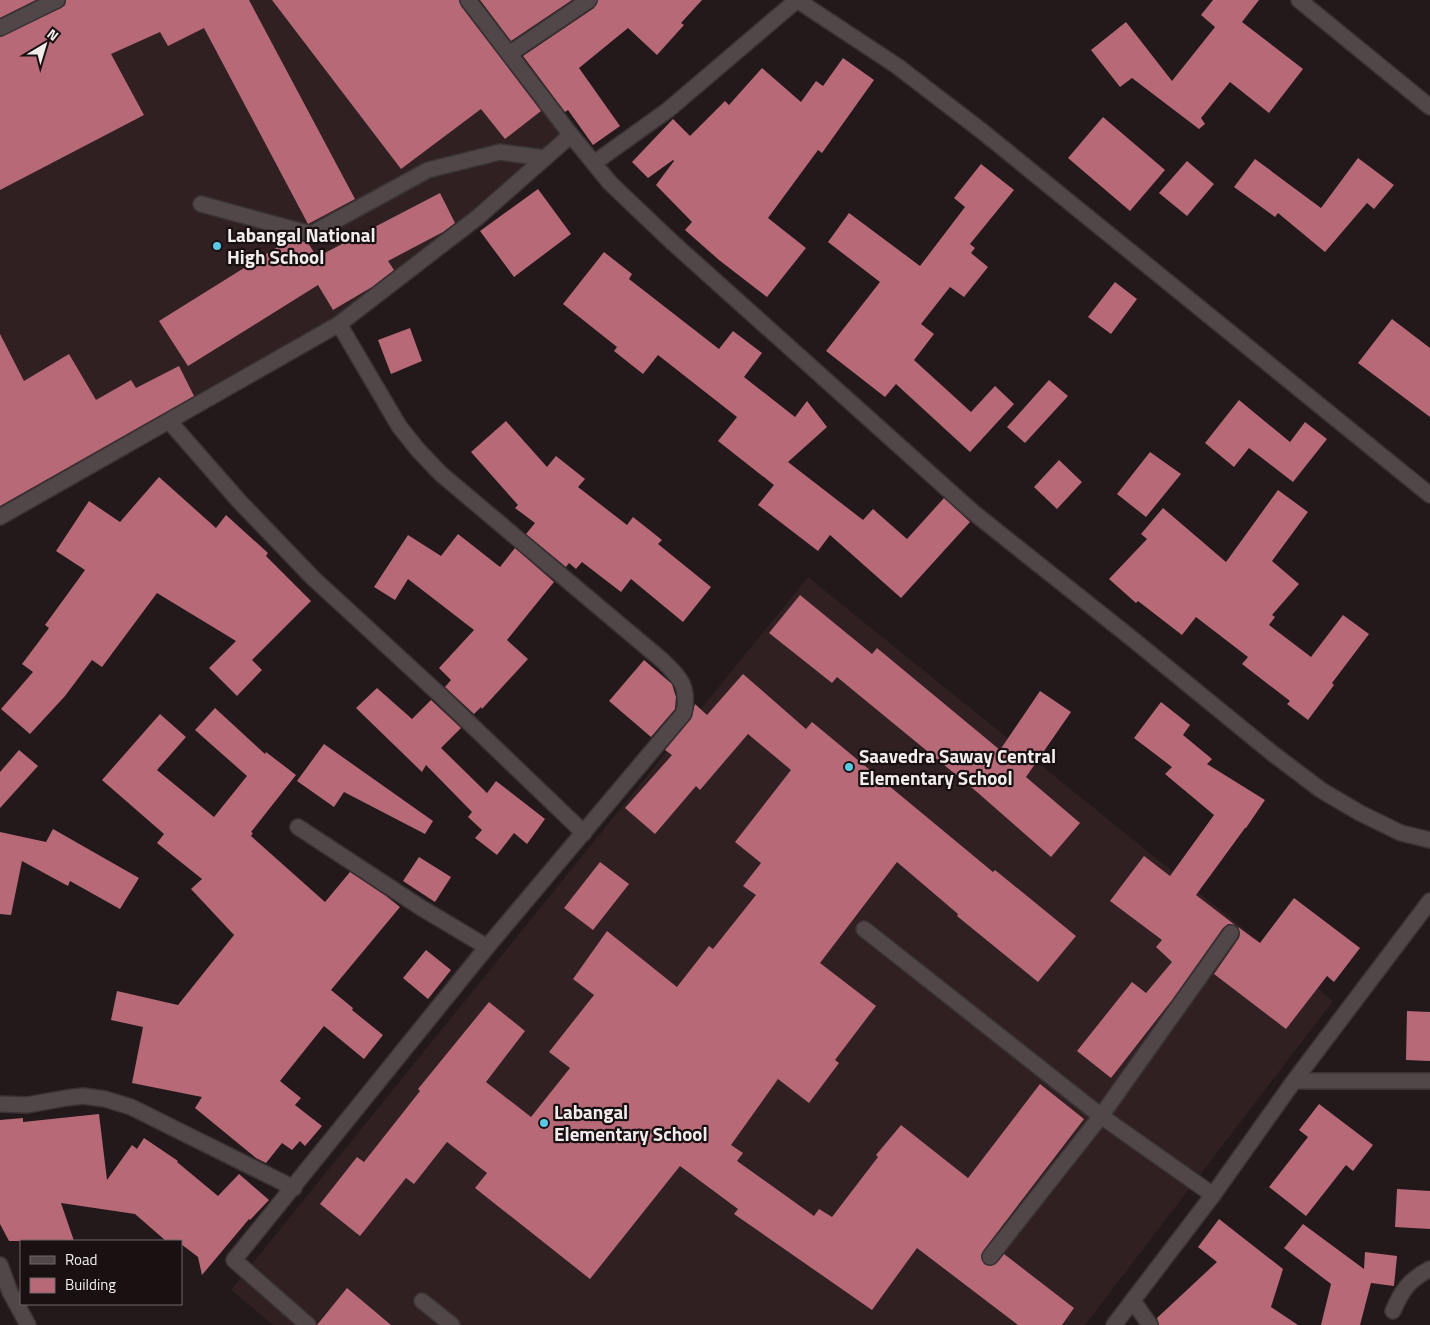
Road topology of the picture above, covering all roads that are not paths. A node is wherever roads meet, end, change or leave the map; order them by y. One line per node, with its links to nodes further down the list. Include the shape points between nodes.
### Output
1 (58, 0): 6 (street)
2 (468, 0): 7 (street)
3 (589, 0): 7 (street)
4 (797, 0): 11 (street, via 668,110); 15 (street, via 897,66 983,132)
5 (1299, 0): 8 (street)
6 (0, 28)
7 (509, 54): 9 (street)
8 (1430, 107)
9 (571, 135): 10 (street); 11 (street)
10 (546, 158): 12 (street, via 500,152 428,170 311,234); 13 (street, via 478,218)
11 (594, 163): 19 (street, via 610,184 672,242 974,513 1321,790 1401,833)
12 (201, 204)
13 (338, 324): 14 (street); 18 (street, via 399,426 418,450 441,474 642,642 684,686 687,698 684,713)
14 (169, 421): 16 (street); 18 (street, via 239,501 314,578)
15 (1430, 495)
16 (0, 517)
17 (298, 827): 23 (street)
18 (584, 833): 23 (street)
19 (1430, 840)
20 (1430, 901): 24 (street)
21 (864, 929): 27 (street)
22 (1231, 933): 27 (street)
23 (487, 947): 28 (street)
24 (1294, 1081): 25 (street); 29 (street)
25 (1430, 1081)
26 (0, 1104): 28 (street, via 27,1105 84,1096 104,1099 131,1107)
27 (1101, 1116): 29 (street); 30 (street)
28 (294, 1188): 37 (street, via 234,1260)
29 (1213, 1195): 34 (street)
30 (990, 1257)
31 (0, 1265): 36 (street)
32 (1430, 1269): 35 (street, via 1418,1275 1402,1292)
33 (422, 1301): 38 (street)
34 (1133, 1301): 39 (street); 40 (street)
35 (1394, 1312)
36 (28, 1325)
37 (308, 1325)
38 (452, 1325)
39 (1114, 1325)
40 (1150, 1325)

